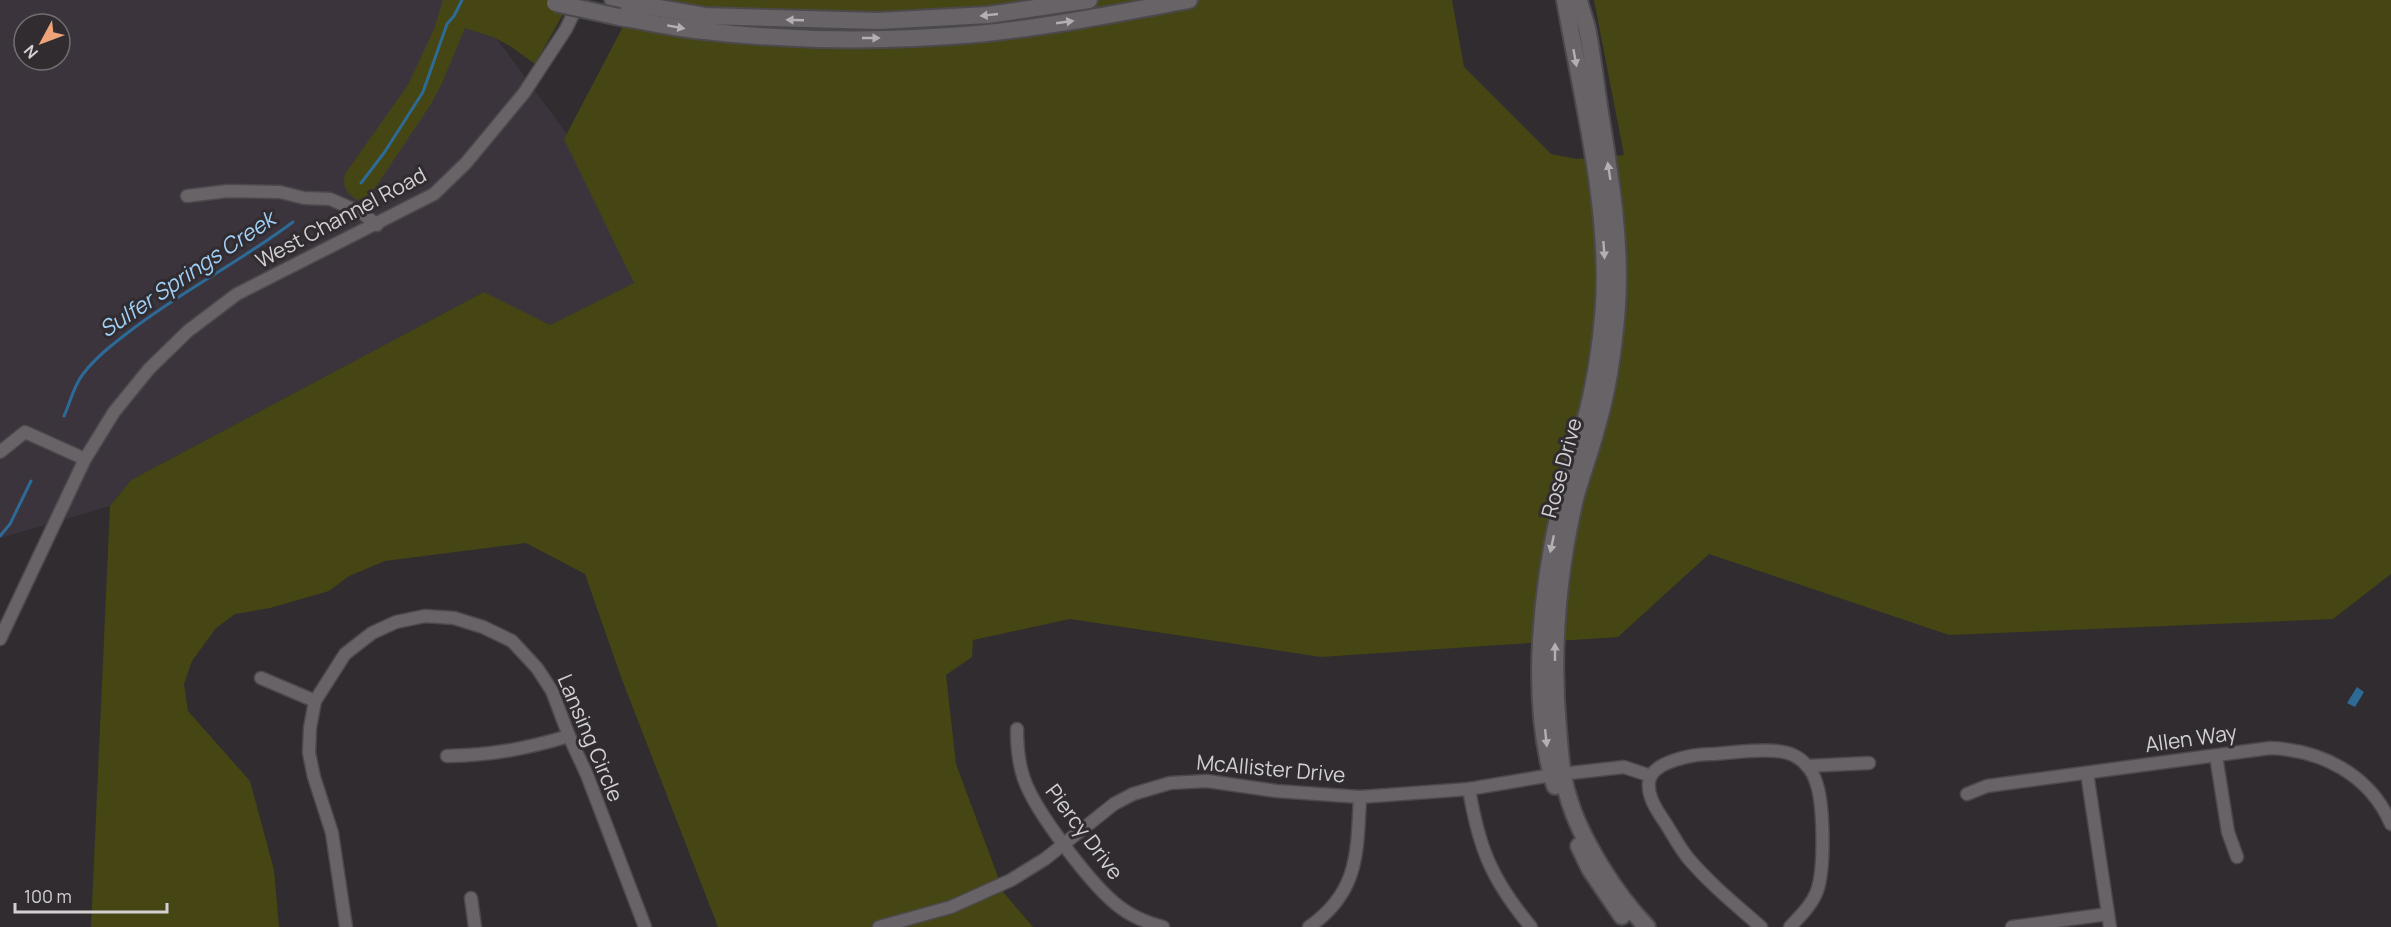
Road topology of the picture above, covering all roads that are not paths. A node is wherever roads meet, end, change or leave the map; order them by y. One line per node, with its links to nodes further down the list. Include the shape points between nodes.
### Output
1 (580, 0): 9 (street, West Channel Road, via 543,65 466,163 434,194)
2 (1089, 0): 7 (main road, one-way to 7, via 988,15 878,21 705,16)
3 (1189, 0): 7 (main road, one-way to 3, via 693,30 822,37 932,37 1076,21)
4 (1565, 0): 22 (main road, Rose Drive, one-way to 22, via 1600,196 1605,266 1598,362 1550,553 1544,599 1541,694 1546,744)
5 (1579, 0): 22 (main road, Rose Drive, one-way to 5, via 1555,634 1560,578 1611,364 1617,306 1613,198 1587,28)
6 (549, 2): 7 (main road, bridge)
7 (620, 7)
8 (187, 196): 9 (street, via 228,191 280,192 330,199 362,213)
9 (377, 225): 11 (street, West Channel Road, via 267,278 208,314 130,390)
10 (0, 452): 11 (street, via 26,432)
11 (85, 459): 12 (street, West Channel Road)
12 (0, 639)
13 (261, 678): 14 (street)
14 (315, 701): 16 (street, Lansing Circle, via 345,654 372,633 396,622 425,616 454,618 512,641 552,691); 32 (street, Lansing Circle, via 309,753 332,833)
15 (1017, 729): 28 (street, Piercy Drive, via 1024,779 1040,812)
16 (569, 736): 17 (street, via 526,749); 34 (street, Lansing Circle)
17 (447, 756)
18 (2216, 756): 21 (street, Allen Way); 27 (street, Allen Way, via 2270,748 2328,760 2359,779 2383,804); 29 (street, via 2228,831)
19 (1869, 763): 20 (street)
20 (1808, 766): 23 (street, via 1792,754 1774,752 1697,754 1669,761); 42 (street, via 1816,782 1821,815 1821,877 1811,904)
21 (2087, 773): 25 (street, Allen Way, via 1987,786); 31 (street)
22 (1557, 774): 23 (street, McAllister Drive, via 1624,767); 24 (street, McAllister Drive); 39 (main road, Rose Drive, via 1572,833 1590,869); 40 (main road, Rose Drive, via 1590,849)
23 (1651, 776): 41 (street, via 1648,783 1654,805 1687,856)
24 (1469, 789): 26 (street, McAllister Drive); 38 (street, via 1487,862)
25 (1967, 794)
26 (1360, 797): 28 (street, McAllister Drive, via 1207,781 1170,783 1114,804); 37 (street, via 1353,871 1339,899)
27 (2391, 824)
28 (1064, 844): 35 (street, McAllister Drive, via 1034,867 974,898); 36 (street, Piercy Drive, via 1120,908)
29 (2237, 857)
30 (471, 897): 33 (street)
31 (2108, 914): 43 (street); 44 (street)
32 (346, 927)
33 (476, 927)
34 (645, 927)
35 (879, 927)
36 (1163, 927)
37 (1309, 927)
38 (1531, 927)
39 (1632, 927)
40 (1647, 927)
41 (1761, 927)
42 (1790, 927)
43 (2012, 927)
44 (2110, 927)

